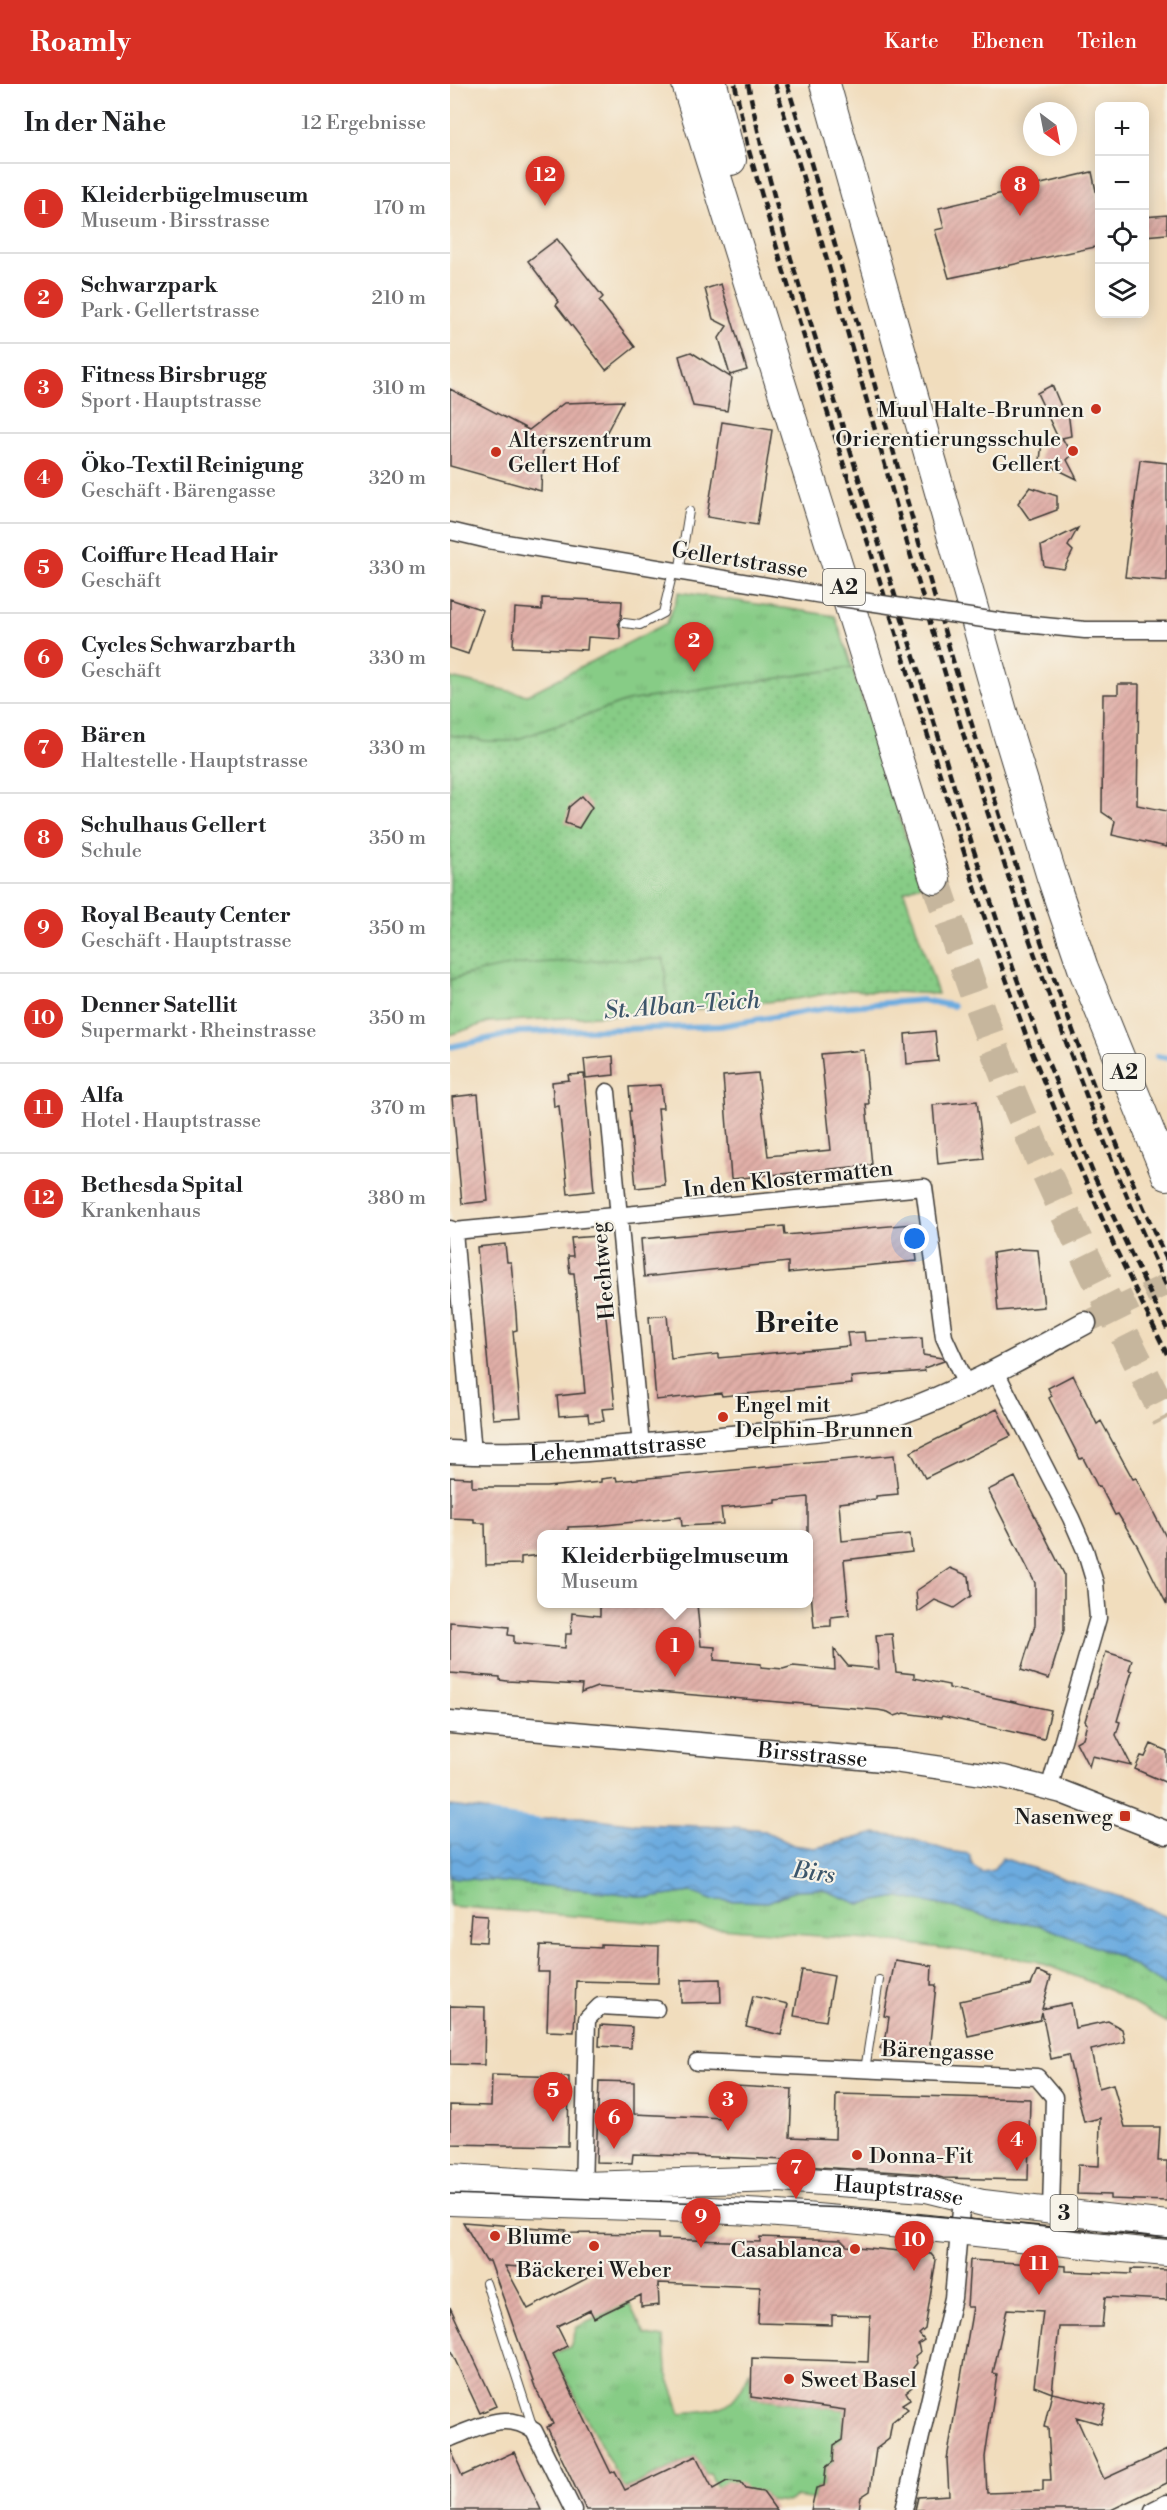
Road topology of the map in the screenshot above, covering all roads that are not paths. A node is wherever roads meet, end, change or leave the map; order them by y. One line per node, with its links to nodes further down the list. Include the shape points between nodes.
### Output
1 (687, 84): 4 (highway, A2)
2 (712, 84): 4 (highway, via 751,230)
3 (825, 84): 11 (highway, A2, via 1008,733)
4 (753, 296): 10 (highway, A2)
5 (689, 511): 7 (lane)
6 (450, 531): 7 (street, Gellertstrasse)
7 (676, 572): 8 (lane, via 663,613 640,625); 9 (street, Gellertstrasse, bridge, via 1004,622 1085,630)
8 (624, 623)
9 (1167, 630)
10 (935, 879)
11 (1083, 968): 13 (highway); 14 (highway, A2)
12 (607, 1092): 15 (street, Hechtweg)
13 (1167, 1126)
14 (1167, 1175)
15 (620, 1217): 16 (street, In den Klostermatten); 19 (street, In den Klostermatten, via 924,1187 944,1337); 20 (street, Hechtweg)
16 (452, 1230): 22 (street)
17 (1085, 1323): 18 (street, Lehenmattstrasse)
18 (995, 1370): 19 (street, Lehenmattstrasse); 24 (street, via 1071,1518 1095,1583 1098,1618)
19 (966, 1385): 20 (street, Lehenmattstrasse, via 895,1415 867,1421 814,1430)
20 (641, 1445): 22 (street, Lehenmattstrasse)
21 (450, 1452): 22 (street, Lehenmattstrasse)
22 (473, 1454)
23 (450, 1722): 24 (street, Birsstrasse, via 894,1761 1004,1777)
24 (1049, 1789): 25 (street, Birsstrasse)
25 (1167, 1833)
26 (879, 1980): 29 (lane)
27 (656, 2009): 31 (street, via 600,2006 587,2019)
28 (697, 2062): 29 (street, Bärengasse)
29 (865, 2070): 34 (street, Bärengasse, via 1037,2077 1054,2097)
30 (450, 2177): 31 (main road, Hauptstrasse / 3)
31 (582, 2196): 32 (main road, Hauptstrasse / 3, via 778,2179 926,2189); 33 (main road, Hauptstrasse / 3); 36 (main road, Hauptstrasse / 3)
32 (962, 2199): 34 (main road, Hauptstrasse / 3); 36 (street)
33 (450, 2202)
34 (1051, 2211): 35 (main road, Hauptstrasse / 3)
35 (1167, 2224)
36 (961, 2231): 37 (main road, Hauptstrasse / 3); 43 (street, via 953,2298)
37 (1167, 2253)
38 (486, 2283): 39 (lane)
39 (534, 2431): 40 (street, via 523,2423 499,2420); 42 (street)
40 (450, 2438)
41 (1167, 2503): 44 (street)
42 (573, 2510)
43 (904, 2510)
44 (1153, 2510)

